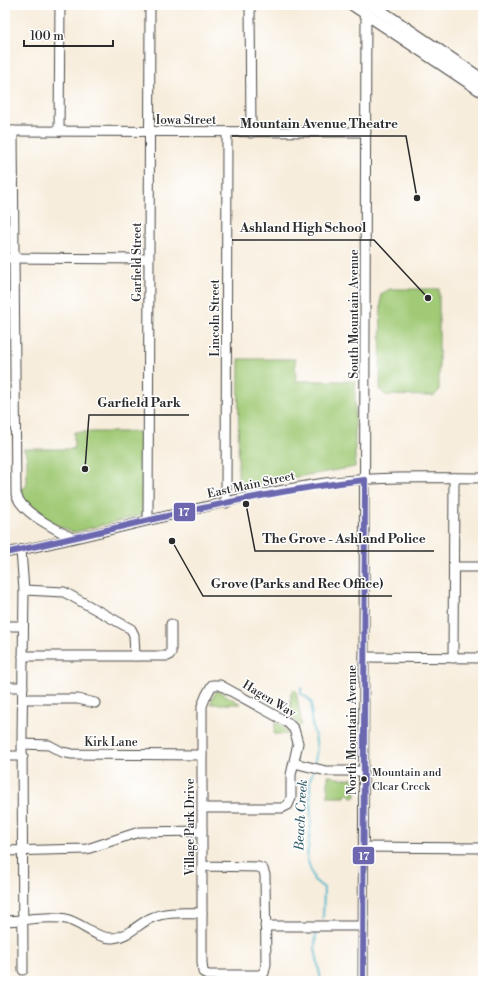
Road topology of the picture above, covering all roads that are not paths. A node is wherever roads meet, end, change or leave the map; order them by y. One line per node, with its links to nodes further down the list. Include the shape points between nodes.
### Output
1 (60, 5): 9 (street)
2 (150, 5): 10 (street, Garfield Street)
3 (250, 5): 13 (street)
4 (353, 5): 5 (main road)
5 (368, 8): 6 (main road); 7 (main road); 11 (street, South Mountain Avenue)
6 (483, 80)
7 (483, 92)
8 (9, 131): 9 (street, Iowa Street); 14 (street)
9 (59, 131): 10 (street, Iowa Street)
10 (149, 132): 12 (street, Iowa Street); 15 (street, Garfield Street)
11 (366, 132): 13 (street, Iowa Street); 18 (street, South Mountain Avenue)
12 (227, 133): 13 (street, Iowa Street); 19 (street, Lincoln Street)
13 (251, 133)
14 (9, 258): 15 (street); 21 (street, via 16,494 26,510)
15 (148, 259): 20 (street, Garfield Street)
16 (454, 478): 17 (street, East Main Street); 18 (street, East Main Street); 24 (street)
17 (483, 478)
18 (365, 480): 19 (street, East Main Street, via 298,488); 32 (street, North Mountain Avenue)
19 (226, 503): 20 (street, East Main Street)
20 (148, 519): 21 (street, East Main Street)
21 (72, 538): 22 (street, East Main Street)
22 (22, 550): 23 (street, East Main Street); 26 (street)
23 (5, 553)
24 (454, 567): 25 (street); 33 (street)
25 (483, 567)
26 (24, 590): 29 (street); 31 (street, via 64,592 131,629 134,635)
27 (171, 624): 31 (street, via 170,655)
28 (5, 626): 29 (street)
29 (23, 626): 30 (street)
30 (23, 656): 31 (street); 37 (street)
31 (135, 656)
32 (364, 658): 33 (street); 45 (street, North Mountain Avenue)
33 (453, 658): 34 (street)
34 (483, 658)
35 (212, 685): 41 (street, Village Park Drive, via 202,703); 44 (street, Hagen Way, via 220,685 287,722 294,729 297,738)
36 (5, 687): 37 (street)
37 (22, 687): 38 (street)
38 (23, 699): 39 (street, via 78,699); 40 (street)
39 (95, 703)
40 (22, 744): 41 (street, Kirk Lane, via 49,745 72,754); 43 (street)
41 (202, 755): 46 (street, Village Park Drive)
42 (5, 756): 43 (street)
43 (23, 756): 51 (street)
44 (298, 764): 45 (street, via 323,770); 46 (street, Hagen Way, via 291,778 291,798 285,807)
45 (363, 771): 48 (street, North Mountain Avenue)
46 (202, 808): 47 (street, Village Park Drive)
47 (202, 831): 51 (street, via 139,832 87,849); 52 (street, Village Park Drive)
48 (363, 847): 49 (street); 57 (street, North Mountain Avenue)
49 (483, 848)
50 (5, 850): 51 (street)
51 (24, 850): 54 (street)
52 (202, 866): 53 (street, Village Park Drive); 56 (street, via 263,869)
53 (202, 913): 54 (street, via 160,915 143,922 126,934 113,938 104,937 82,924 64,919); 56 (street, Village Park Drive, via 203,972 208,974 264,973)
54 (23, 919): 55 (street); 58 (street)
55 (5, 921)
56 (265, 926): 57 (street)
57 (363, 926): 59 (street, North Mountain Avenue)
58 (23, 970)
59 (363, 981)

